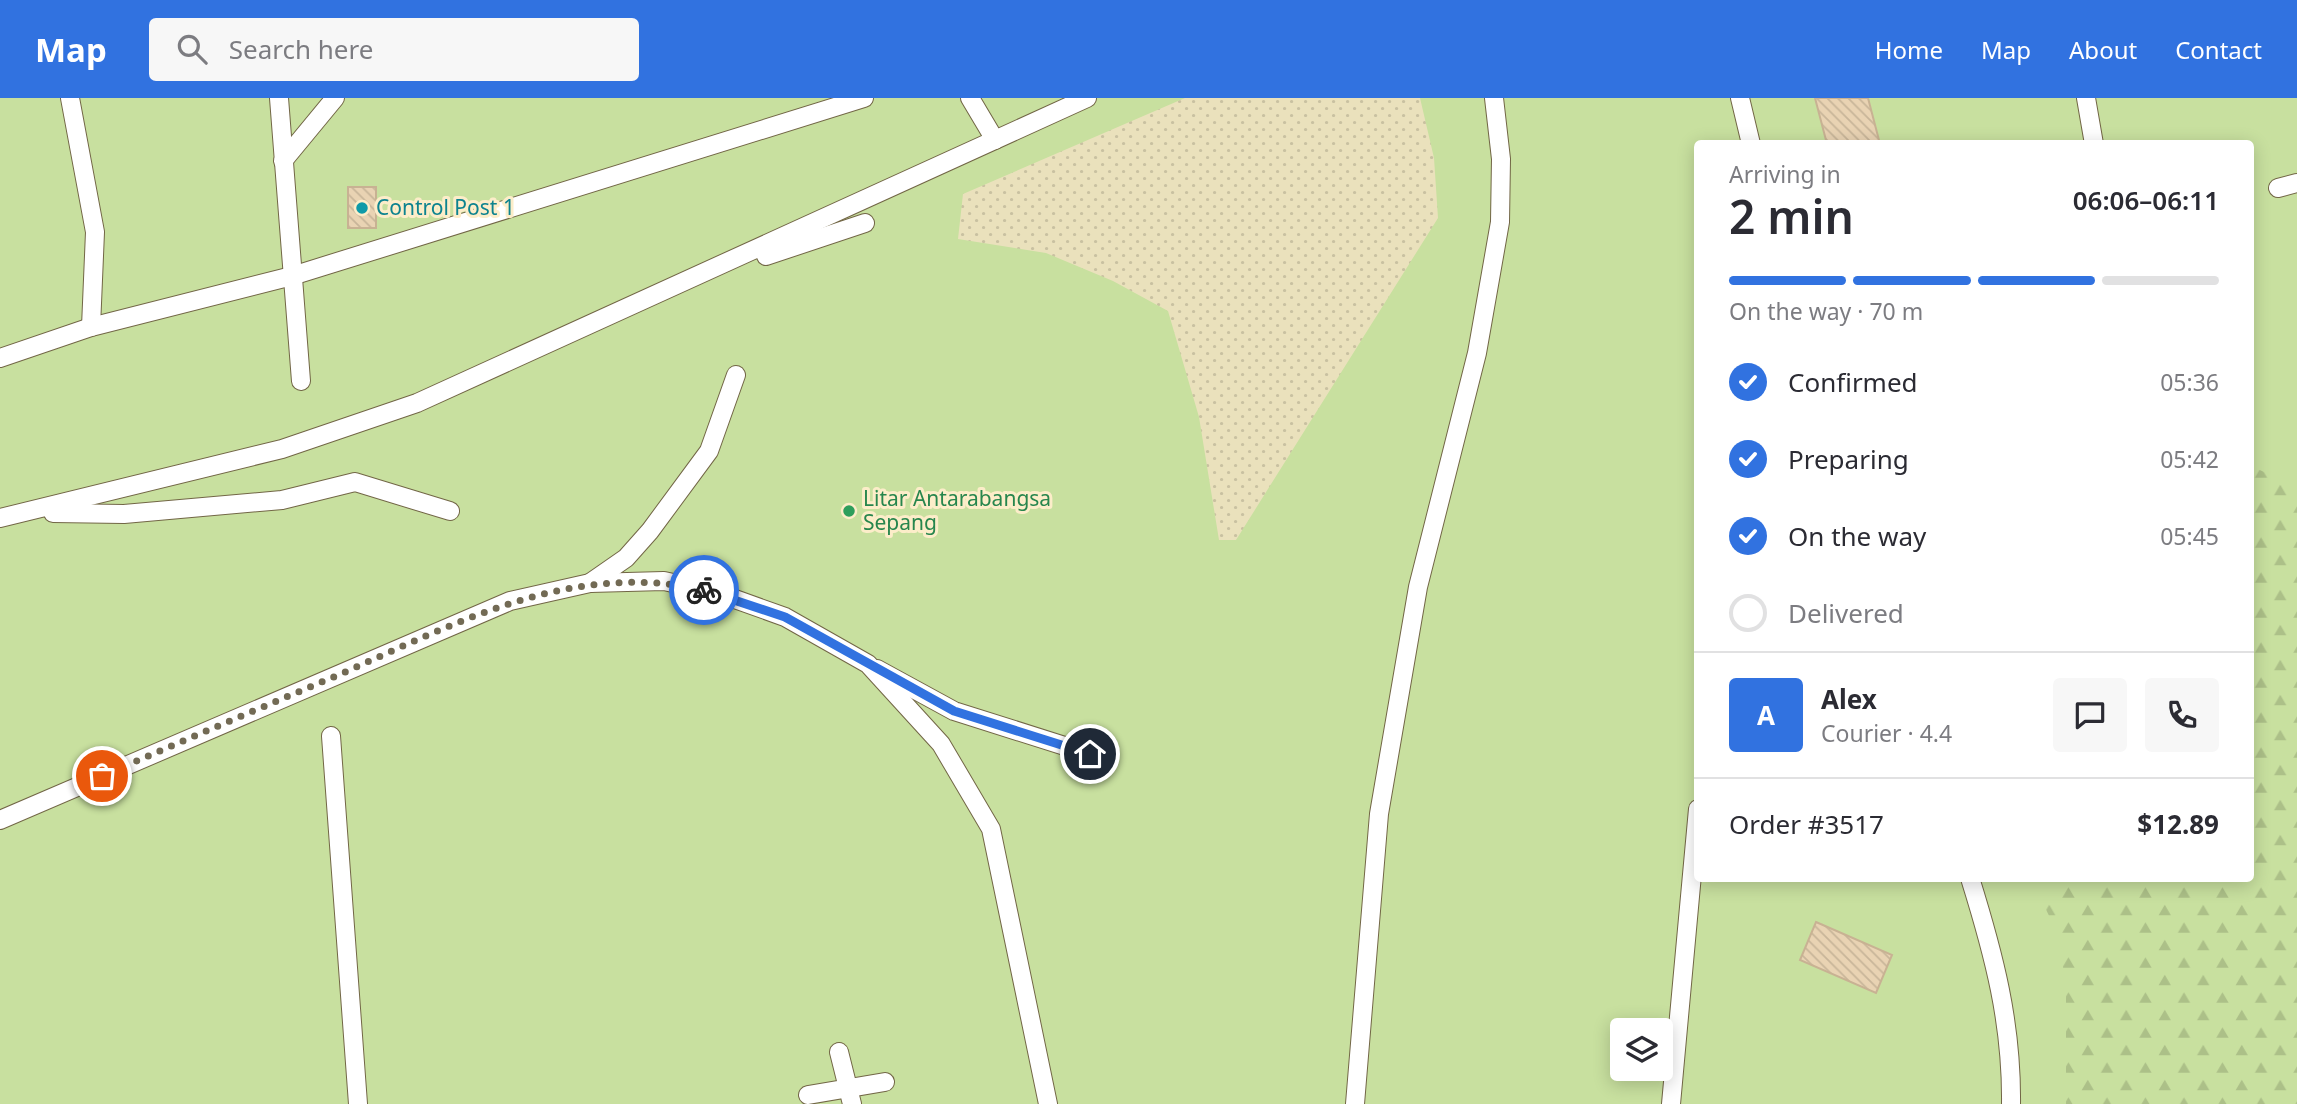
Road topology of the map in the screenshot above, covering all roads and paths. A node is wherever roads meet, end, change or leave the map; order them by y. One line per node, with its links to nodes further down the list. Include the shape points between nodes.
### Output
1 (70, 98): 19 (lane, via 95,232)
2 (279, 98): 13 (lane)
3 (335, 98): 13 (lane)
4 (864, 98): 17 (lane)
5 (970, 98): 10 (lane)
6 (1087, 98): 10 (lane)
7 (1494, 98): 39 (lane, via 1502,159 1500,222 1477,353 1418,587 1378,814)
8 (1740, 98): 11 (lane)
9 (2086, 98): 12 (lane)
10 (995, 140): 18 (lane)
11 (1750, 140)
12 (2093, 140)
13 (283, 161): 17 (lane)
14 (2297, 183): 15 (lane)
15 (2278, 188)
16 (865, 223): 18 (lane)
17 (292, 276): 19 (lane); 22 (lane)
18 (683, 283): 24 (lane, via 417,403 282,449)
19 (91, 327): 20 (lane)
20 (0, 358)
21 (736, 375): 26 (lane, via 709,451 626,558)
22 (302, 381)
23 (450, 511): 24 (lane, via 355,482 282,500 124,514)
24 (28, 513): 25 (lane)
25 (0, 518)
26 (590, 583): 27 (lane, via 664,581 718,593 785,617); 30 (lane, via 510,601)
27 (868, 664): 29 (lane, via 954,711); 38 (lane, via 941,744 991,829)
28 (331, 736): 37 (lane)
29 (1090, 754)
30 (0, 820)
31 (1694, 853): 40 (lane)
32 (1971, 882): 41 (lane, via 1997,965 2007,1021)
33 (839, 1052): 36 (lane)
34 (885, 1082): 36 (lane)
35 (808, 1095): 36 (lane)
36 (850, 1095)
37 (358, 1104)
38 (1048, 1104)
39 (1355, 1104)
40 (1671, 1104)
41 (2011, 1104)

